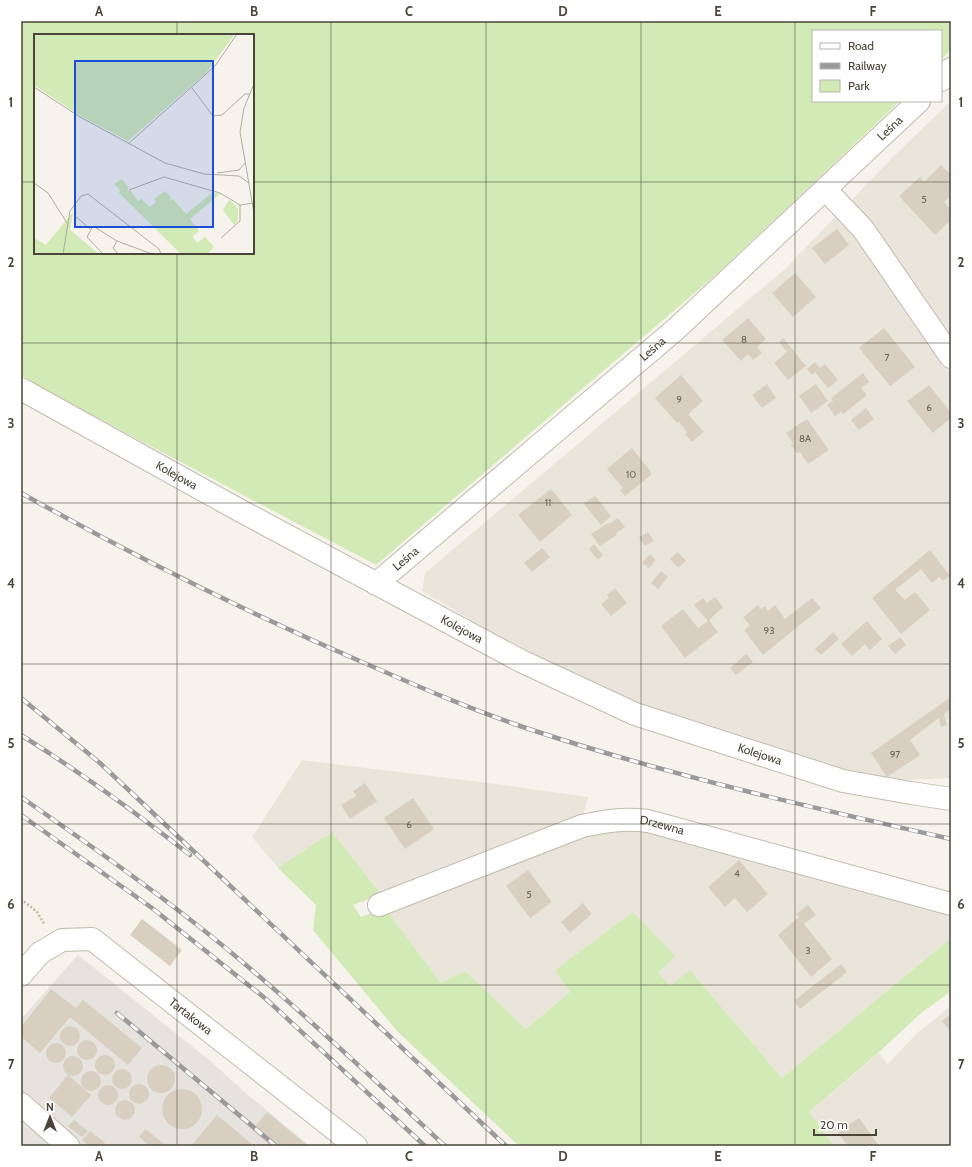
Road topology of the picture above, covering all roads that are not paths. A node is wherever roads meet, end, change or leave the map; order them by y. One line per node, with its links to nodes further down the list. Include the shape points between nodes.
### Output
1 (951, 70): 2 (street)
2 (942, 79)
3 (918, 102): 4 (street, Leśna)
4 (825, 189): 5 (street, via 863,229); 7 (street, Leśna, via 676,329)
5 (951, 357)
6 (21, 389): 7 (street, Kolejowa)
7 (376, 584): 8 (street, Kolejowa, via 520,661 635,714 844,781)
8 (945, 797)
9 (951, 904): 10 (street, Drzewna, via 648,821 629,819 582,826)
10 (379, 905)
11 (21, 975): 14 (street, Tartakowa, via 40,953 62,940 92,939)
12 (21, 1104): 13 (street)
13 (68, 1146)
14 (356, 1146)

